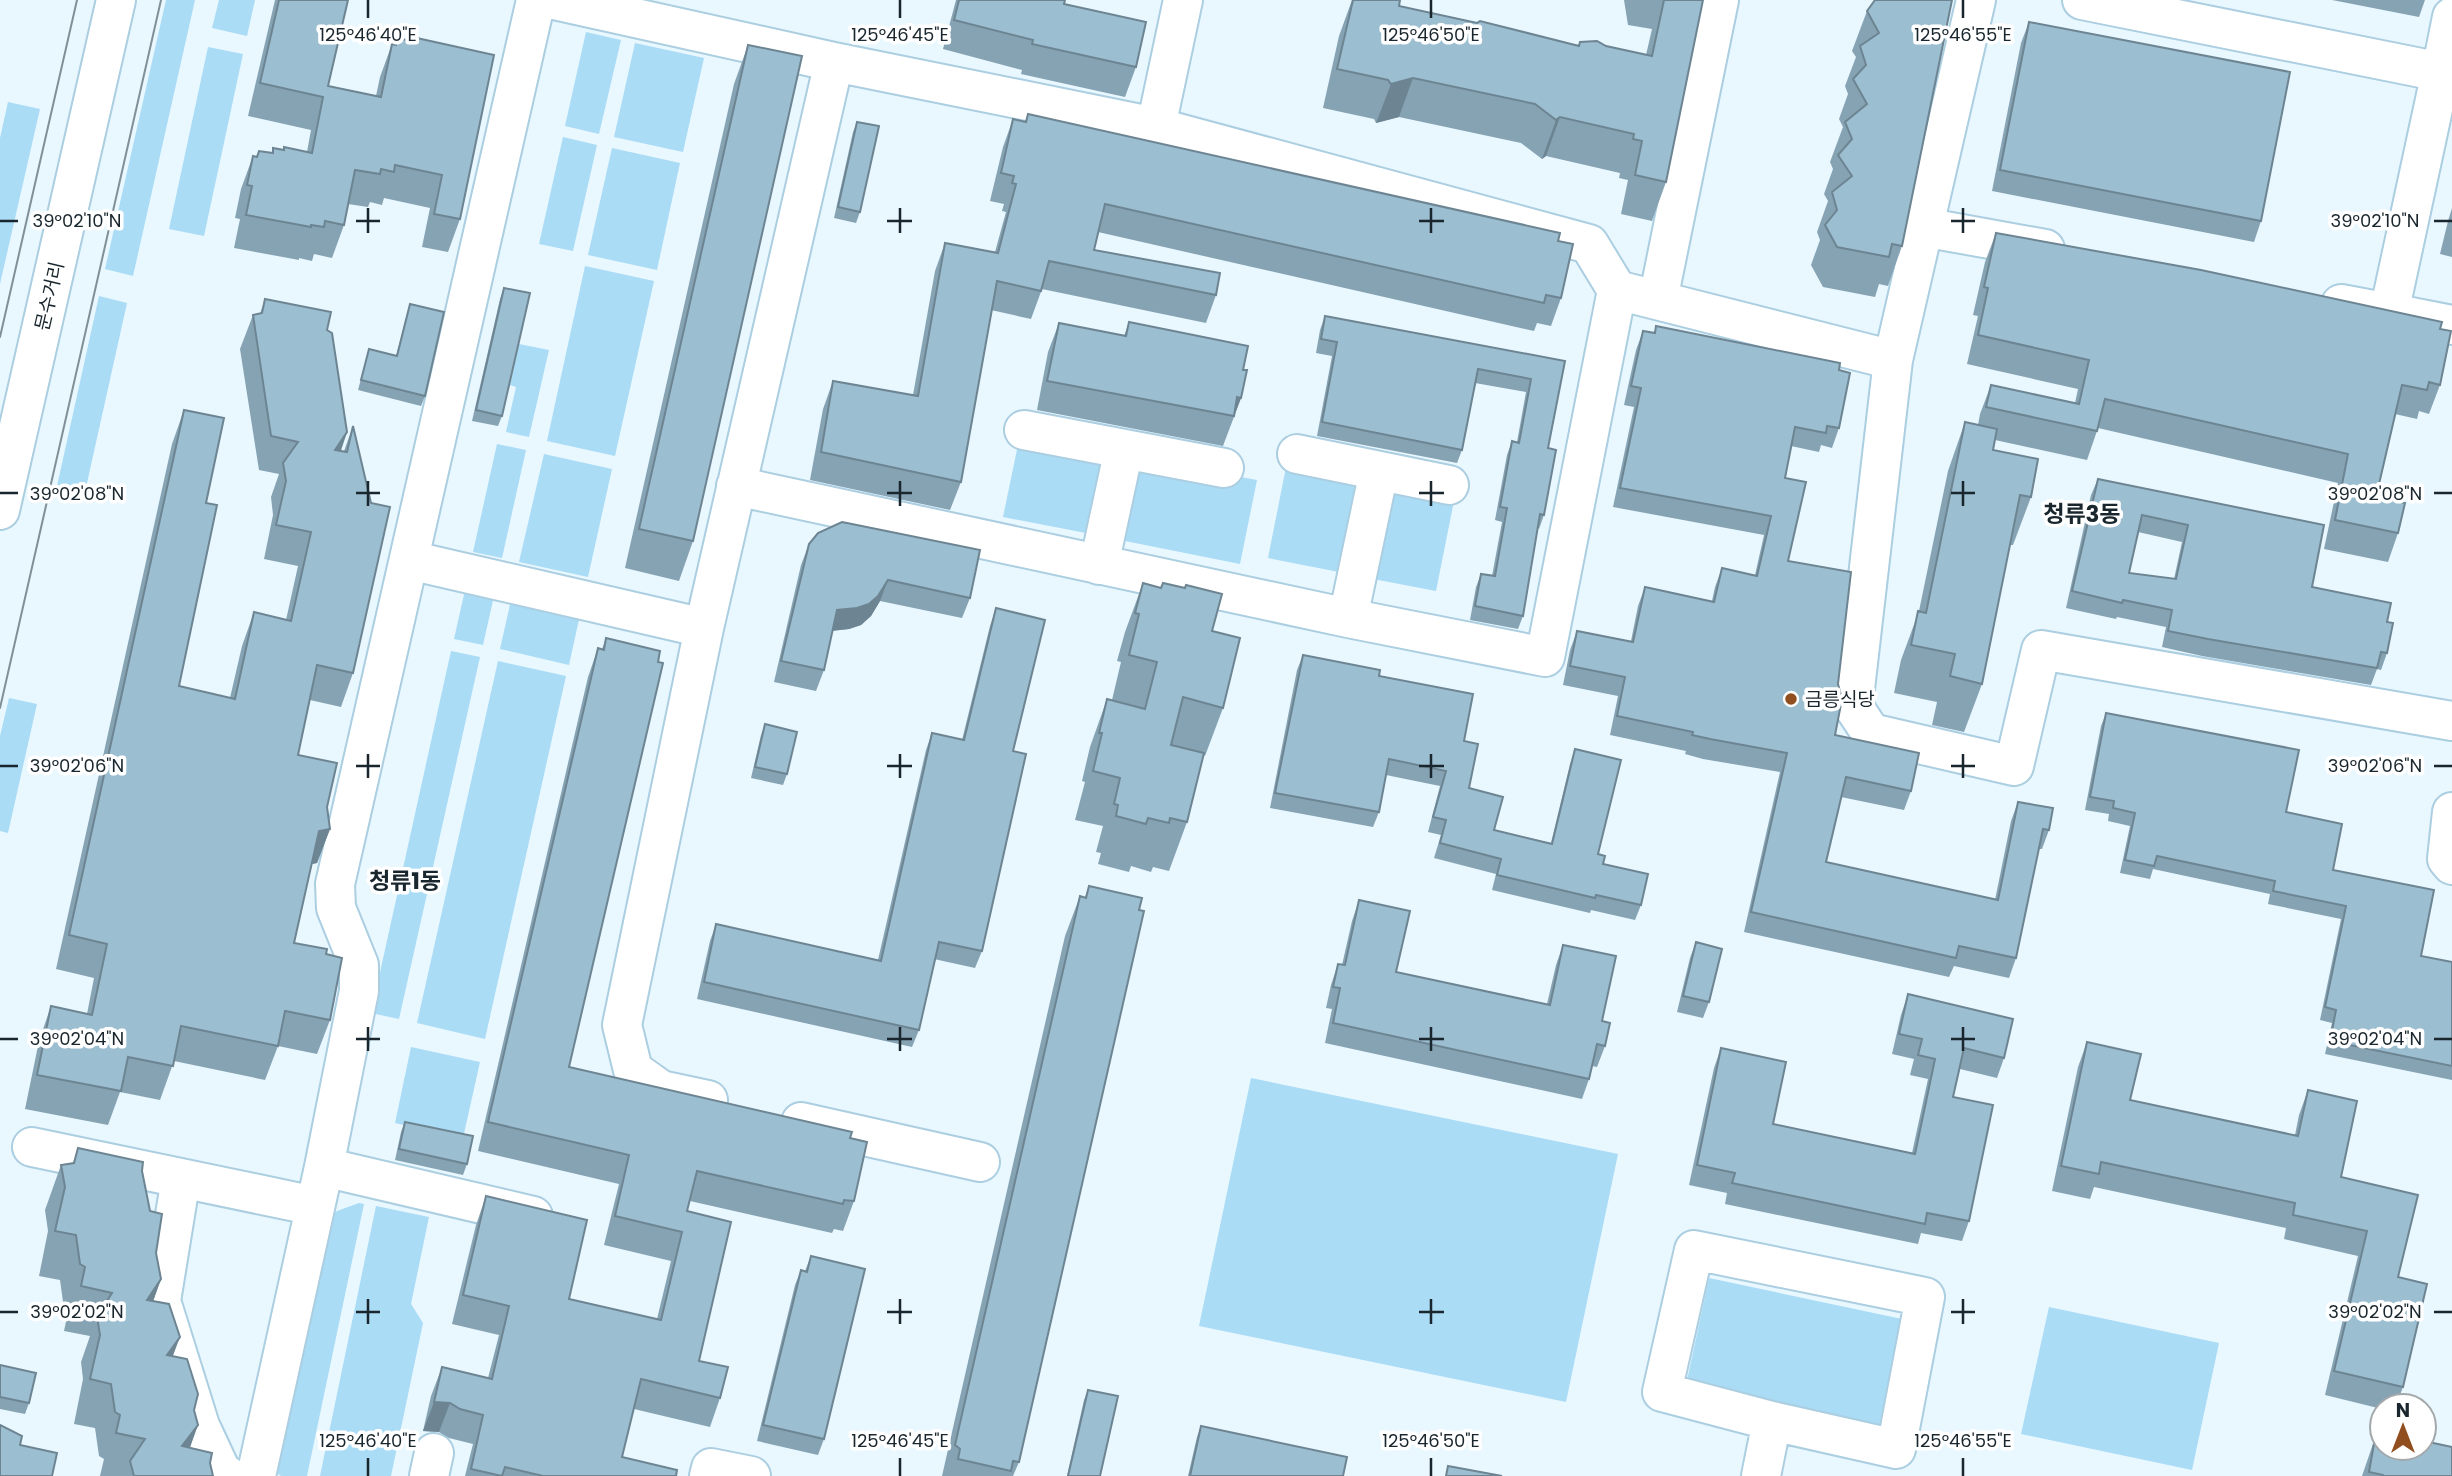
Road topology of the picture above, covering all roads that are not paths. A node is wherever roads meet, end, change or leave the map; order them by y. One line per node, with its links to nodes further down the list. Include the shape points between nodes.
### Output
1 (116, 0): 27 (street, 문수거리)
2 (536, 0): 28 (street)
3 (554, 0): 9 (street)
4 (1183, 0): 11 (street)
5 (1719, 0): 16 (street)
6 (1976, 0): 12 (street)
7 (2082, 0): 10 (street)
8 (2452, 17): 10 (street)
9 (834, 62): 11 (street); 26 (street)
10 (2441, 72): 17 (street)
11 (1156, 127): 14 (street, via 1589,244)
12 (1923, 227): 13 (street); 19 (street)
13 (2074, 255)
14 (1618, 290): 16 (street); 30 (street, via 1545,657)
15 (2307, 298): 17 (street)
16 (1658, 300): 19 (street)
17 (2389, 313): 18 (street)
18 (2452, 325)
19 (1893, 360): 32 (street, via 1853,706 1871,733 2014,766 2041,650)
20 (1024, 430): 21 (street)
21 (1124, 449): 23 (street); 29 (street)
22 (1297, 454): 24 (street)
23 (1224, 468)
24 (1379, 471): 25 (street); 30 (street)
25 (1449, 485)
26 (736, 486): 29 (street); 31 (street)
27 (0, 510)
28 (409, 560): 31 (street); 37 (street, via 335,884 336,908 359,965 359,991)
29 (1099, 565): 30 (street)
30 (1348, 618)
31 (704, 628): 36 (street, via 622,1025 633,1070 661,1090)
32 (2452, 721)
33 (2452, 812): 34 (street, via 2447,859)
34 (2452, 865)
35 (33, 1147): 38 (street)
36 (980, 1162)
37 (324, 1167): 39 (street); 40 (street)
38 (181, 1178): 39 (street); 42 (street, via 162,1301 200,1426 221,1471)
39 (315, 1206): 43 (street)
40 (571, 1225)
41 (1772, 1422): 41 (street, via 1896,1449 1925,1297 1694,1250 1662,1392); 46 (street)
42 (228, 1476)
43 (256, 1476)
44 (709, 1476): 45 (street, via 711,1468)
45 (751, 1476)
46 (1761, 1476)

